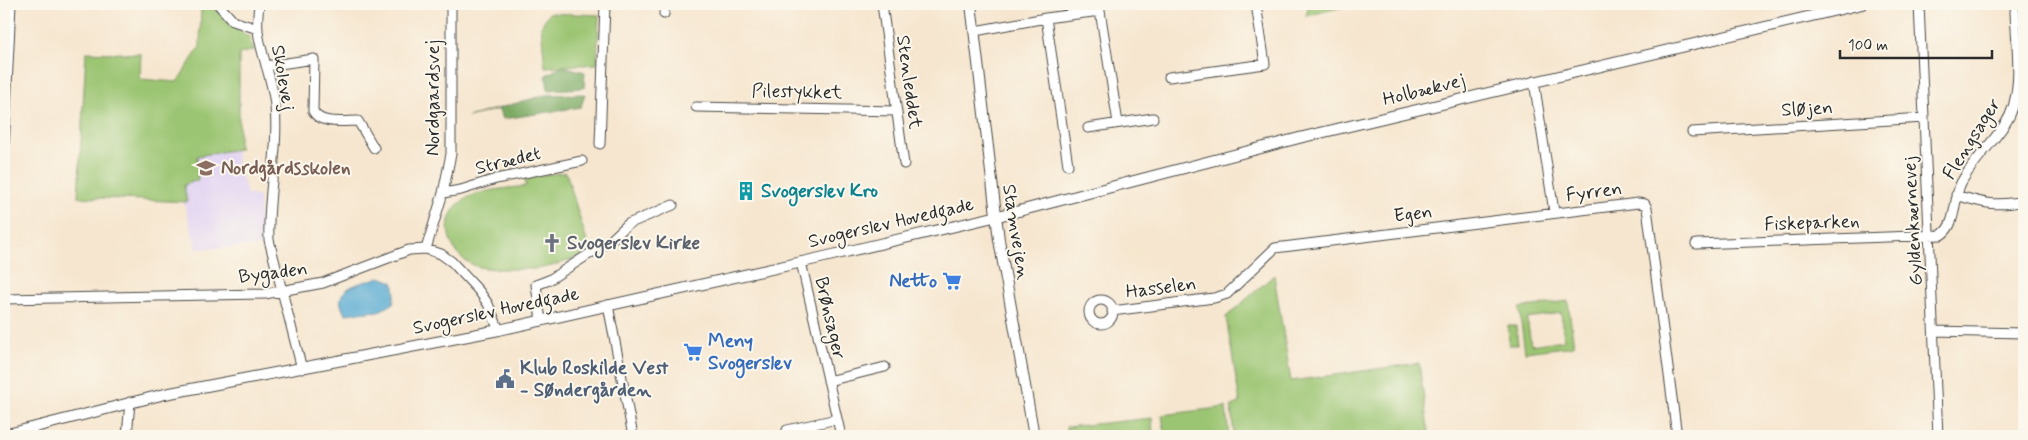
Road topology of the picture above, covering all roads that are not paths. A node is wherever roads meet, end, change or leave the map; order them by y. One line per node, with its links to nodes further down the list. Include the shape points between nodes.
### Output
1 (11, 4): 28 (street)
2 (218, 4): 15 (street, Skolevej, via 232,21)
3 (259, 4): 15 (street, Skolevej)
4 (451, 4): 33 (street, Nordgaardsvej, via 451,154)
5 (605, 4): 27 (street)
6 (665, 4): 13 (street)
7 (882, 4): 21 (street, Stenleddet)
8 (971, 4): 16 (street, Stamvejen)
9 (1256, 4): 18 (street, via 1265,64)
10 (1862, 4): 19 (street, Holbækvej)
11 (1919, 4): 23 (street, Gyldenkærnevej)
12 (2016, 11): 34 (street, Flengsager, via 2017,87 2014,106 2006,123 1962,181)
13 (664, 14)
14 (1046, 18): 16 (street); 24 (street, via 1100,11); 32 (street)
15 (258, 29): 17 (street, Skolevej)
16 (975, 31): 38 (street, Stamvejen)
17 (266, 66): 29 (street, via 314,59 313,111 316,117 358,121); 43 (street, Skolevej, via 275,106 269,240)
18 (1169, 77)
19 (1534, 80): 37 (street, Fyrren); 38 (street, Holbækvej)
20 (696, 107): 21 (street, Pilestykket)
21 (897, 111): 31 (street, Stenleddet)
22 (1153, 118): 24 (street)
23 (1924, 118): 26 (street, Sløjen); 39 (street, Gyldenkærnevej)
24 (1118, 123): 25 (street)
25 (1088, 128)
26 (1692, 132)
27 (600, 144)
28 (4, 148)
29 (374, 148)
30 (582, 161): 33 (street, Strædet)
31 (904, 164)
32 (1068, 165)
33 (443, 192): 41 (street, Nordgaardsvej)
34 (1956, 195): 35 (street, Flengsager, via 1988,204); 39 (street, Flengsager, via 1947,231 1941,235)
35 (2024, 201)
36 (673, 205): 48 (street, via 628,224 610,240 536,286)
37 (1554, 212): 44 (street, Egen, via 1275,248 1227,294); 63 (street, Fyrren, via 1645,204)
38 (995, 216): 42 (street, Svogerslev Hovedgade); 62 (street, Stamvejen)
39 (1930, 235): 40 (street, Fiskeparken); 50 (street, Gyldenkærnevej)
40 (1696, 244)
41 (426, 249): 43 (street, Bygaden, via 409,250 323,283); 49 (street, via 452,262 479,291)
42 (801, 262): 46 (street, Svogerslev Hovedgade); 54 (street, Brønsager)
43 (281, 292): 45 (street, Bygaden); 53 (street, Skolevej)
44 (1214, 298): 47 (street, Hasselen)
45 (4, 299)
46 (608, 305): 48 (street, Svogerslev Hovedgade); 60 (street)
47 (1112, 311)
48 (542, 321): 49 (street, Svogerslev Hovedgade)
49 (499, 330): 53 (street, Svogerslev Hovedgade)
50 (1934, 331): 51 (street); 64 (street, Gyldenkærnevej)
51 (2024, 333)
52 (885, 367): 54 (street, Brønsager)
53 (302, 369): 55 (street, Svogerslev Hovedgade)
54 (828, 381): 56 (street, Brønsager)
55 (130, 402): 58 (street, Svogerslev Hovedgade); 59 (street)
56 (837, 419): 57 (street); 61 (street, Brønsager)
57 (787, 430)
58 (4, 435)
59 (127, 436)
60 (633, 436)
61 (841, 436)
62 (1034, 436)
63 (1677, 436)
64 (1938, 436)

